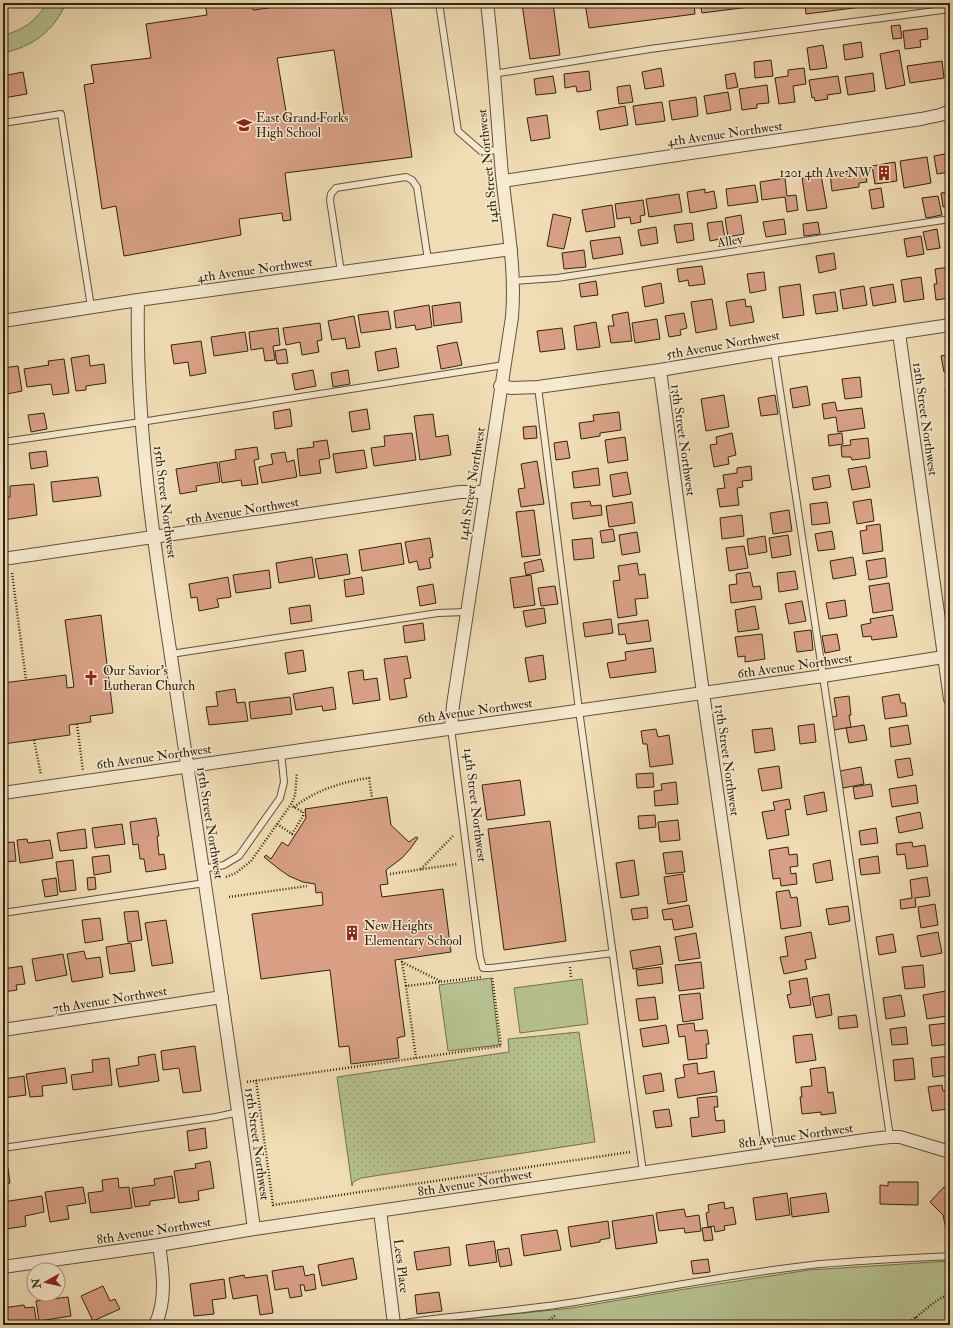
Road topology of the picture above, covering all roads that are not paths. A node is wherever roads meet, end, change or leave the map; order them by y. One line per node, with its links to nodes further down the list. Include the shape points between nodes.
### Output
1 (439, 3): 7 (lane, via 458,131 481,151)
2 (487, 3): 4 (street, 14th Street Northwest)
3 (950, 9): 4 (lane, via 650,49)
4 (493, 74): 7 (street, 14th Street Northwest)
5 (950, 111): 8 (street, 4th Avenue Northwest, via 921,120)
6 (3, 123): 15 (lane, via 61,114)
7 (500, 150): 8 (street, 14th Street Northwest)
8 (503, 181): 10 (street, 14th Street Northwest)
9 (950, 219): 13 (lane, Alley, via 557,278)
10 (511, 249): 11 (street, 4th Avenue Northwest); 13 (street, 14th Street Northwest)
11 (428, 260): 12 (street, 4th Avenue Northwest); 12 (lane, via 417,187 406,177 336,188 331,194)
12 (341, 272): 14 (street, 4th Avenue Northwest)
13 (513, 281): 20 (street, 14th Street Northwest, via 512,317)
14 (138, 300): 15 (street, 4th Avenue Northwest); 24 (street, 15th Street Northwest)
15 (90, 307): 16 (street, 4th Avenue Northwest)
16 (3, 321)
17 (950, 325): 18 (street, 5th Avenue Northwest)
18 (899, 333): 19 (street, 5th Avenue Northwest); 31 (street, 12th Street Northwest)
19 (774, 351): 21 (street, 5th Avenue Northwest); 32 (lane)
20 (504, 365): 22 (street, 14th Street Northwest); 24 (lane)
21 (660, 370): 23 (street, 5th Avenue Northwest); 33 (street, 13th Street Northwest)
22 (500, 386): 23 (street, 5th Avenue Northwest); 26 (street, 14th Street Northwest)
23 (538, 387): 35 (lane)
24 (141, 422): 25 (lane); 27 (street, 15th Street Northwest)
25 (3, 442)
26 (485, 492): 27 (street, 5th Avenue Northwest, via 460,492); 29 (street, 14th Street Northwest)
27 (154, 538): 28 (street, 5th Avenue Northwest); 30 (street, 15th Street Northwest)
28 (3, 560)
29 (466, 612): 30 (lane, via 438,613); 36 (street, 14th Street Northwest)
30 (171, 654): 38 (street, 15th Street Northwest)
31 (947, 657): 32 (street, 6th Avenue Northwest); 34 (street, 12th Street Northwest)
32 (823, 676): 33 (street, 6th Avenue Northwest); 47 (lane)
33 (703, 693): 35 (street, 6th Avenue Northwest); 50 (street, 13th Street Northwest)
34 (950, 699)
35 (579, 710): 36 (street, 6th Avenue Northwest); 43 (lane)
36 (451, 728): 37 (street, 6th Avenue Northwest); 43 (lane, 14th Street Northwest, via 483,968)
37 (281, 753): 38 (street, 6th Avenue Northwest); 40 (lane, via 284,782 280,798 239,856 224,865)
38 (187, 766): 39 (street, 6th Avenue Northwest); 40 (street, 15th Street Northwest)
39 (3, 793)
40 (203, 869): 41 (street, 15th Street Northwest)
41 (205, 883): 42 (lane); 44 (street, 15th Street Northwest)
42 (3, 913)
43 (613, 953): 51 (lane)
44 (222, 998): 45 (street, 7th Avenue Northwest); 46 (street, 15th Street Northwest)
45 (3, 1030)
46 (239, 1112): 48 (lane); 53 (street, 15th Street Northwest)
47 (890, 1137): 49 (street, 8th Avenue Northwest, via 908,1139); 50 (street, 8th Avenue Northwest)
48 (3, 1148)
49 (950, 1152)
50 (769, 1154): 51 (street, 8th Avenue Northwest)
51 (643, 1172): 52 (street, 8th Avenue Northwest)
52 (380, 1211): 53 (street, 8th Avenue Northwest); 58 (street, Lees Place)
53 (254, 1229): 54 (street, 8th Avenue Northwest)
54 (159, 1245): 56 (street, 8th Avenue Northwest); 57 (street, via 163,1279 161,1310)
55 (950, 1256): 58 (lane, via 814,1265 561,1304)
56 (3, 1267)
57 (155, 1325)
58 (393, 1325)

